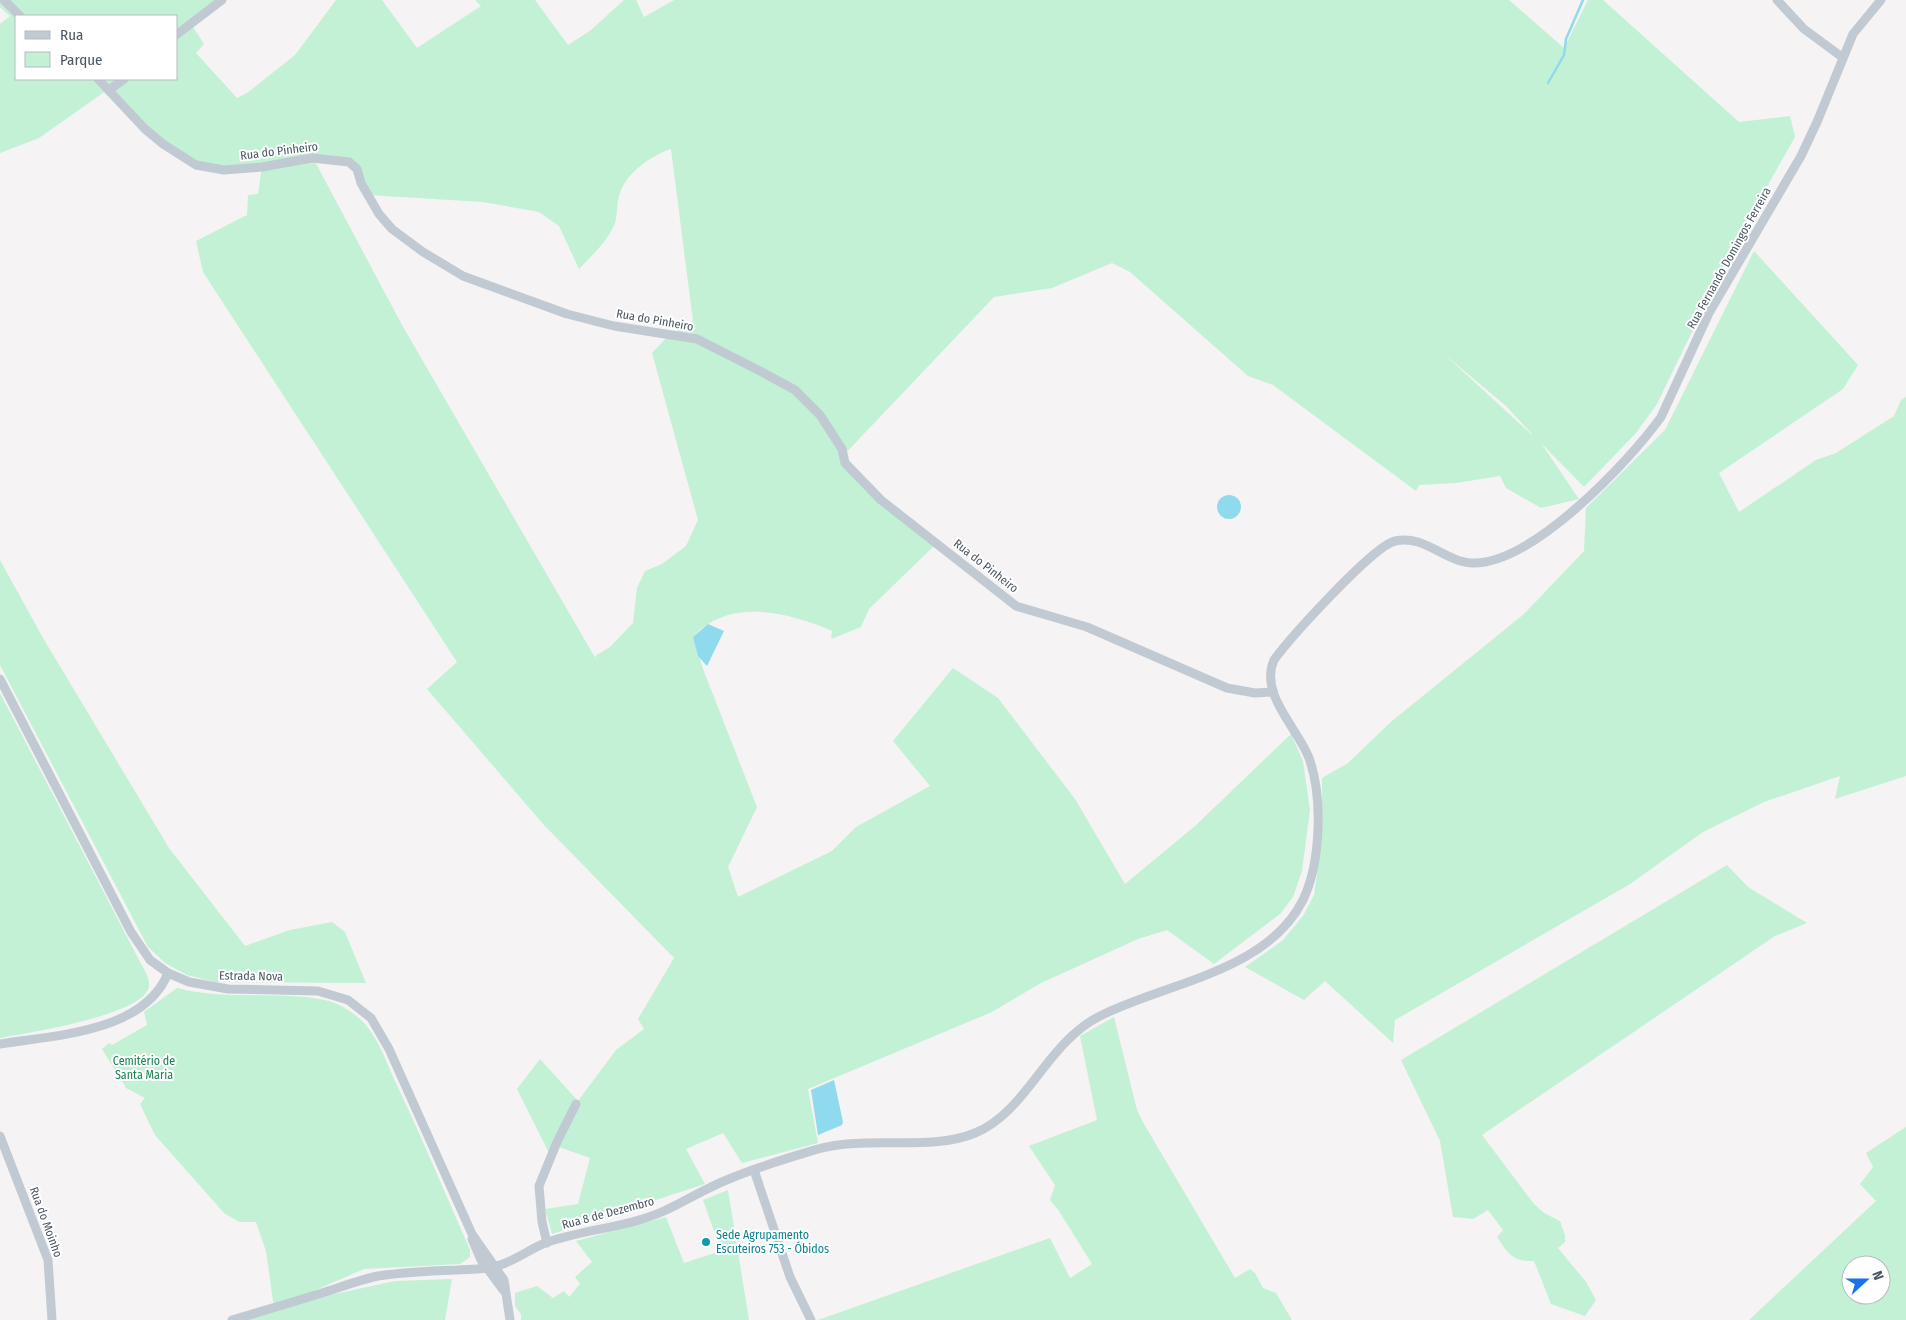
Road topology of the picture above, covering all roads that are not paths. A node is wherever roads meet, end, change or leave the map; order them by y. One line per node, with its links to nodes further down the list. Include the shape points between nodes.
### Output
1 (4, 0): 5 (street)
2 (222, 0): 6 (street)
3 (1777, 0): 7 (street, via 1804,29)
4 (1881, 0): 7 (street, Rua Fernando Domingos Ferreira, via 1860,24)
5 (19, 15)
6 (178, 33)
7 (1842, 57): 12 (street, Rua Fernando Domingos Ferreira, via 1801,156 1709,313 1652,430 1562,521 1542,536 1503,556 1474,563 1458,560 1413,540 1396,541 1382,547 1279,653 1270,674)
8 (99, 80): 10 (street, Rua do Pinheiro)
9 (123, 80): 10 (street)
10 (109, 90): 12 (street, Rua do Pinheiro, via 157,139 196,165 224,170 312,158 348,162 357,169 375,208 392,229 463,276 567,314 623,328 697,339 762,372 796,390 820,415 842,449 845,463 881,500 1016,606 1087,627 1227,688 1255,693)
11 (0, 679): 13 (street, Estrada Nova, via 134,938 150,960)
12 (1273, 692): 17 (street, Rua Fernando Domingos Ferreira, via 1309,759 1318,819 1315,853 1306,892 1297,910 1276,934 1221,969 1104,1014 1085,1025 1060,1046 1003,1116 977,1133 946,1140 841,1144)
13 (168, 973): 14 (street, via 156,995 116,1022); 19 (street, Estrada Nova, via 194,984 218,989 324,992 348,1000 364,1011 389,1049 472,1234 475,1250)
14 (0, 1044)
15 (576, 1104): 18 (street, via 539,1186)
16 (0, 1136): 20 (street, Rua do Moinho, via 48,1260)
17 (754, 1170): 18 (street, Rua 8 de Dezembro, via 727,1179 649,1216); 23 (street, via 790,1277)
18 (547, 1242): 19 (street, Rua 8 de Dezembro)
19 (490, 1267): 21 (street, Rua 8 de Dezembro, via 373,1277); 22 (street, via 507,1295)
20 (52, 1320)
21 (232, 1320)
22 (510, 1320)
23 (811, 1320)

